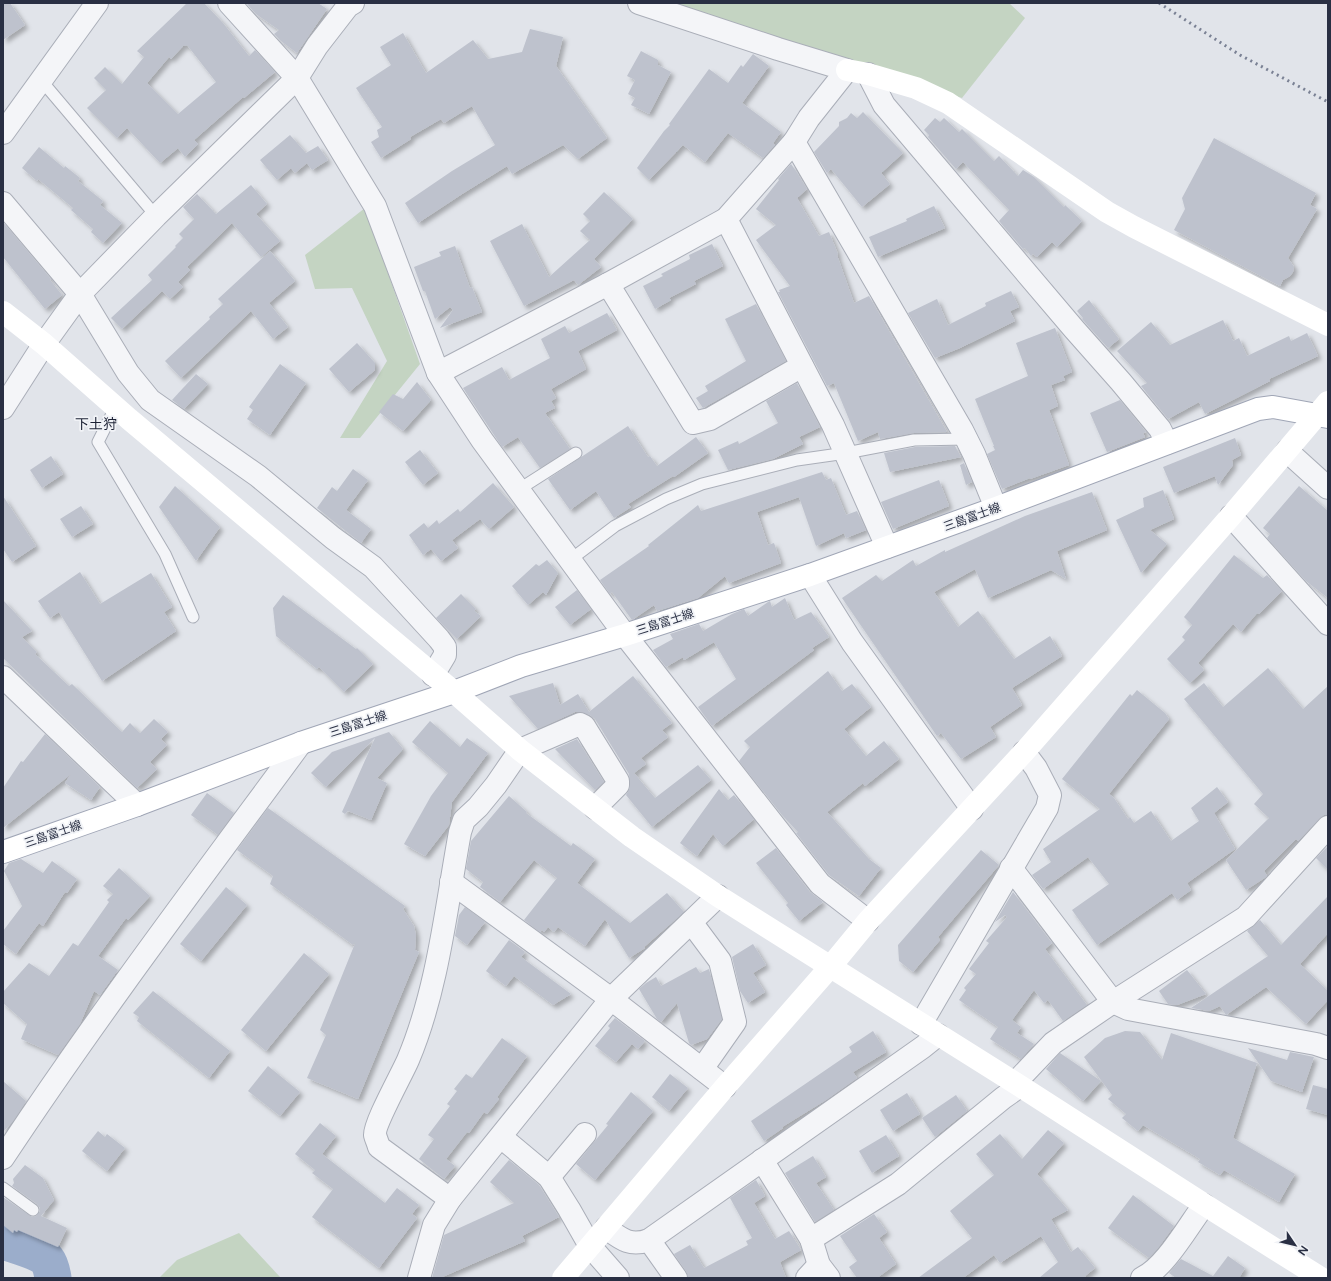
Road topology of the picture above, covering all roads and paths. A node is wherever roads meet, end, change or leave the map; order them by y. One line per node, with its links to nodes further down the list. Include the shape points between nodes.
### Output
1 (97, 3): 8 (street)
2 (229, 3): 7 (street)
3 (353, 3): 7 (street, via 318,46)
4 (639, 3): 5 (street)
5 (847, 70): 6 (street); 10 (street, via 809,118)
6 (868, 74): 17 (street, via 916,88 948,102 1106,212); 25 (street, via 884,105 1121,382 1160,429)
7 (297, 78): 12 (street); 20 (street, via 375,206)
8 (41, 80): 9 (street); 12 (lane)
9 (3, 133)
10 (794, 142): 13 (street); 24 (street)
11 (3, 202): 15 (street)
12 (156, 216): 15 (street)
13 (726, 219): 14 (street); 19 (street)
14 (608, 284): 19 (street, via 693,423 710,419); 20 (street)
15 (80, 294): 18 (street); 39 (street, via 128,372 150,400 258,476 372,567 439,639 445,647 445,655)
16 (3, 312): 18 (street)
17 (1328, 325)
18 (44, 344): 21 (street); 22 (street)
19 (802, 366): 28 (street)
20 (438, 373): 30 (street)
21 (3, 408)
22 (115, 408): 36 (lane, via 98,442 165,554); 39 (street)
23 (1324, 411): 25 (street, 三島富士線, via 1273,407 1258,409); 26 (street)
24 (966, 439): 28 (lane, via 914,440); 31 (street)
25 (1167, 443): 31 (street, 三島富士線)
26 (1287, 451): 29 (street); 32 (street)
27 (576, 452): 30 (lane)
28 (846, 453): 33 (street); 34 (lane, via 797,460 702,484 666,499 616,526)
29 (1328, 488)
30 (518, 490): 34 (street)
31 (996, 508): 33 (street, 三島富士線)
32 (1231, 516): 37 (street); 44 (street)
33 (887, 547): 35 (street, 三島富士線)
34 (570, 560): 38 (street)
35 (810, 575): 38 (street, 三島富士線); 47 (street, via 852,642)
36 (193, 617)
37 (1328, 624)
38 (625, 635): 41 (street, 三島富士線, via 521,666); 53 (street, via 820,884)
39 (433, 675): 41 (street)
40 (3, 677): 45 (street)
41 (454, 692): 42 (street, 三島富士線); 43 (street)
42 (302, 742): 45 (street, 三島富士線); 65 (street, via 121,986)
43 (520, 750): 46 (street); 46 (street, via 580,724 584,726 618,781 618,785); 51 (street, via 482,801 464,820)
44 (1024, 752): 47 (street); 50 (street, via 1050,795 1047,808)
45 (137, 805): 49 (street, 三島富士線)
46 (595, 808): 52 (street, via 632,837)
47 (972, 809): 53 (street)
48 (1328, 827): 57 (street, via 1246,916)
49 (3, 852)
50 (1011, 868): 57 (street); 58 (street)
51 (451, 882): 56 (street); 69 (street, via 428,1004 408,1059 378,1123 375,1135 379,1147)
52 (718, 896): 54 (street); 55 (street)
53 (868, 921): 55 (street)
54 (691, 922): 56 (street); 60 (street, via 720,961 735,1022)
55 (831, 966): 58 (street); 62 (street)
56 (611, 999): 60 (street); 64 (street)
57 (1114, 1002): 59 (street, via 1128,1009); 61 (street, via 1053,1043)
58 (929, 1029): 61 (street); 66 (street, via 923,1047)
59 (1328, 1048)
60 (702, 1070): 62 (street)
61 (1018, 1084): 70 (street); 73 (street, via 898,1184)
62 (725, 1087): 72 (street)
63 (585, 1134): 67 (street)
64 (501, 1136): 67 (street); 69 (street)
65 (3, 1158)
66 (762, 1160): 73 (street); 74 (street)
67 (549, 1177): 75 (street)
68 (3, 1188): 71 (lane)
69 (450, 1199): 77 (street, via 434,1225)
70 (1204, 1205): 81 (street, via 1166,1257 1150,1274); 82 (street)
71 (33, 1210)
72 (606, 1228): 74 (street, via 623,1241 641,1243); 75 (street)
73 (810, 1239): 76 (street)
74 (649, 1240): 80 (street)
75 (590, 1246): 78 (street); 79 (street)
76 (818, 1274)
77 (419, 1278)
78 (563, 1278)
79 (618, 1278)
80 (676, 1278)
81 (1142, 1278)
82 (1321, 1278)

